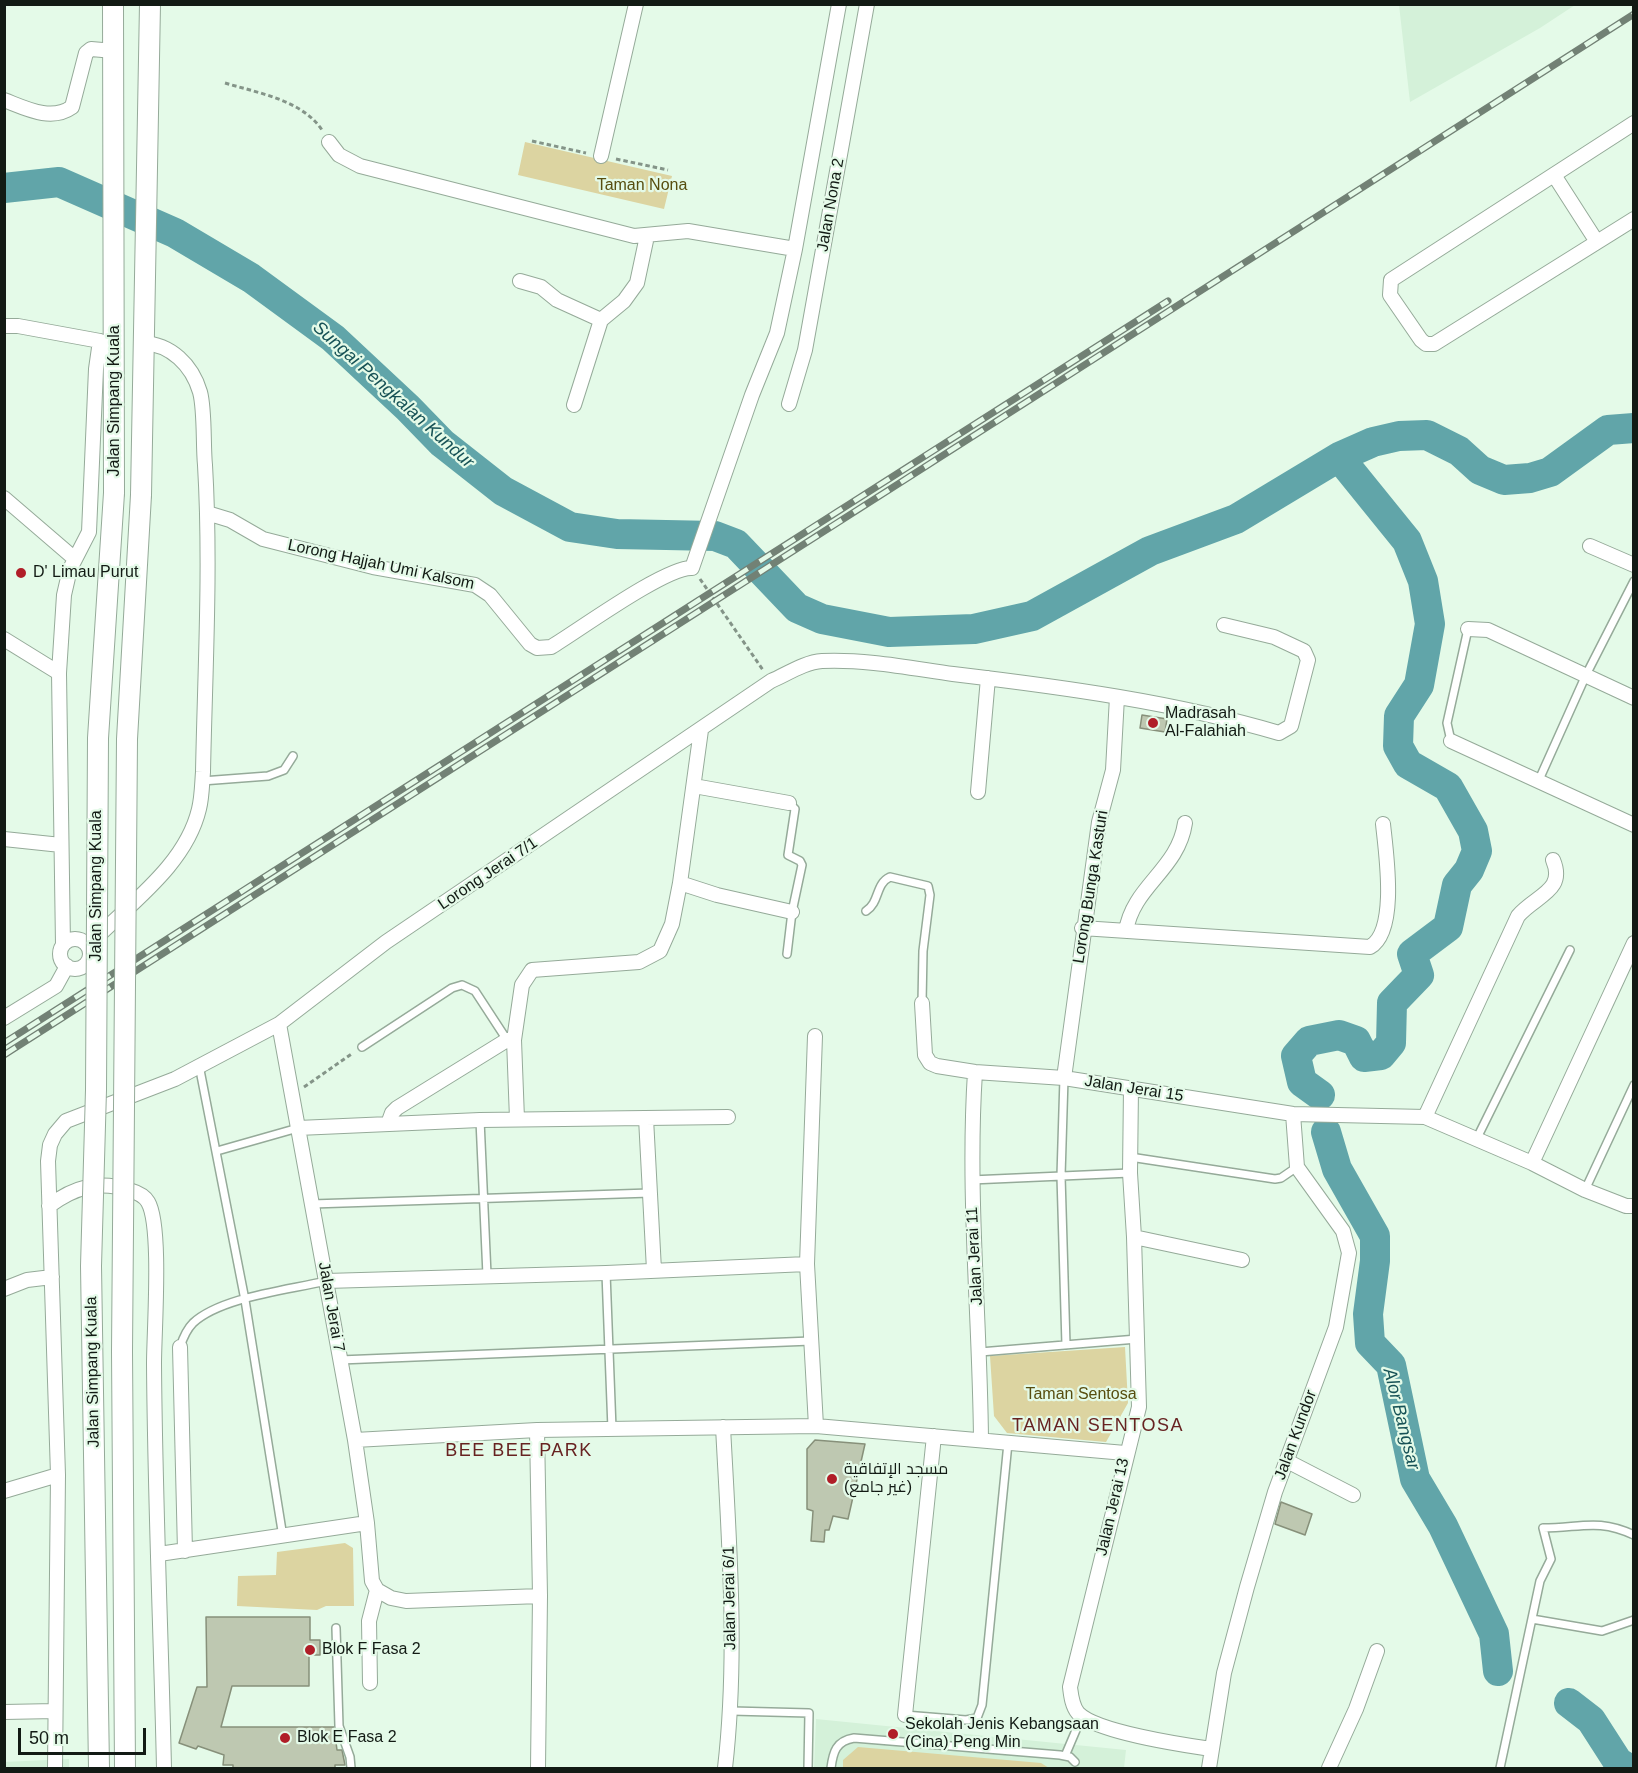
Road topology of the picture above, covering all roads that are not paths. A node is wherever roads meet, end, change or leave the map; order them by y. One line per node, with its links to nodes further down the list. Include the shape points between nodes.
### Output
1 (101, 4): 7 (main road)
2 (113, 4): 7 (main road, Jalan Simpang Kuala)
3 (150, 4): 21 (main road, Jalan Simpang Kuala)
4 (636, 4): 11 (street)
5 (838, 4): 16 (street)
6 (867, 4): 22 (street, Jalan Nona 2, via 805,350)
7 (113, 42): 8 (street, via 86,53 72,107 64,112 52,114); 20 (main road, Jalan Simpang Kuala, via 115,242)
8 (4, 100)
9 (1634, 123): 12 (street)
10 (329, 142): 14 (street, via 339,155 360,166 578,223)
11 (600, 156)
12 (1554, 175): 15 (street); 15 (street, via 1391,280 1390,295 1421,340 1434,344)
13 (1634, 219): 15 (street)
14 (648, 236): 16 (street, via 688,231); 18 (street, via 633,291)
15 (1597, 242)
16 (795, 249): 25 (street, Lorong Hajjah Umi Kalsom, via 777,333 694,562 550,647 530,644 490,595 476,585 373,567 263,539 230,520)
17 (520, 281): 18 (street, via 541,287 556,300)
18 (601, 320): 23 (street)
19 (4, 326): 20 (street)
20 (108, 337): 27 (street, via 96,369 91,521 86,541); 147 (main road, Jalan Simpang Kuala, bridge, via 114,493 98,738 91,1266)
21 (142, 343): 25 (street, via 162,346 180,358 192,372 201,394); 148 (main road, Jalan Simpang Kuala, bridge, via 141,495 126,772 122,1351)
22 (789, 404)
23 (574, 405)
24 (4, 498): 27 (street)
25 (207, 513): 41 (street)
26 (1590, 546): 28 (street)
27 (75, 559): 33 (street, via 63,595)
28 (1634, 565)
29 (1634, 581): 34 (lane)
30 (1224, 625): 36 (street, Lorong Jerai 7/1, via 1274,637 1304,651 1308,660 1291,726 1286,731 1279,733)
31 (1468, 629): 34 (street, via 1488,630); 39 (lane, via 1447,723)
32 (4, 639): 33 (street)
33 (59, 674): 50 (street)
34 (1586, 675): 37 (street); 42 (lane)
35 (988, 678): 36 (street, Lorong Jerai 7/1); 38 (street, Lorong Jerai 7/1, via 820,661 771,681); 44 (street)
36 (1117, 697): 55 (street, Lorong Bunga Kasturi, via 1113,770 1099,822)
37 (1634, 698)
38 (701, 730): 43 (street); 65 (street, Lorong Jerai 7/1, via 386,942)
39 (1451, 741): 42 (street)
40 (293, 756): 41 (lane, via 284,770 268,776)
41 (202, 781): 59 (street, via 199,809 181,849 167,869)
42 (1539, 782): 48 (street)
43 (694, 786): 45 (street); 52 (street)
44 (978, 792)
45 (789, 803): 54 (lane, via 795,809 788,855 802,865)
46 (1185, 823): 56 (street, via 1183,839 1173,859 1132,907)
47 (1383, 824): 56 (street, via 1386,924 1378,943 1370,947)
48 (1634, 825)
49 (4, 839): 50 (street)
50 (61, 845): 58 (street)
51 (1553, 860): 75 (street, via 1557,882 1518,916)
52 (680, 883): 54 (street); 67 (street, via 672,924 660,951 639,962 532,970 522,986)
53 (866, 911): 63 (lane, via 874,905 883,881 890,877 928,886)
54 (792, 912): 61 (lane)
55 (1082, 928): 56 (street); 71 (street, Lorong Bunga Kasturi)
56 (1126, 931)
57 (1634, 943): 85 (street)
58 (63, 945): 59 (street, via 73,939); 62 (street, via 60,956)
59 (88, 946): 62 (street, via 87,962 77,968)
60 (1570, 950): 82 (lane)
61 (787, 954)
62 (67, 966): 64 (street, via 56,986)
63 (922, 1003): 70 (street, Jalan Jerai 15, via 923,1044 930,1063)
64 (4, 1018)
65 (279, 1024): 69 (street, Lorong Jerai 7/1); 81 (street, Jalan Jerai 7)
66 (815, 1036): 98 (street)
67 (510, 1040): 68 (lane, via 475,991 462,985); 78 (street); 80 (street, via 397,1108)
68 (362, 1047)
69 (199, 1065): 83 (lane); 94 (street, Lorong Jerai 7/1, via 175,1079 60,1126 50,1145)
70 (975, 1072): 71 (street, Jalan Jerai 15); 89 (street, Jalan Jerai 11)
71 (1064, 1078): 73 (street, Jalan Jerai 15); 88 (lane)
72 (1634, 1085): 90 (lane)
73 (1131, 1088): 74 (street, Jalan Jerai 15); 84 (street, Jalan Jerai 13)
74 (1293, 1114): 75 (street, Jalan Jerai 15); 86 (street)
75 (1425, 1117): 82 (street)
76 (646, 1118): 77 (street); 78 (street); 91 (street)
77 (728, 1118)
78 (517, 1119): 79 (street)
79 (480, 1120): 80 (street); 92 (lane)
80 (388, 1124): 81 (street)
81 (298, 1128): 83 (lane); 93 (street, Jalan Jerai 7)
82 (1477, 1138): 85 (street)
83 (217, 1151): 105 (lane)
84 (1130, 1157): 86 (lane, via 1275,1179); 87 (street, Jalan Jerai 13)
85 (1532, 1163): 90 (street)
86 (1297, 1167): 122 (street, Jalan Kundor, via 1343,1231 1349,1253 1336,1327)
87 (1130, 1173): 88 (lane); 96 (street, Jalan Jerai 13)
88 (1061, 1176): 89 (lane); 108 (lane)
89 (972, 1180): 111 (street, Jalan Jerai 11)
90 (1586, 1190): 95 (street)
91 (650, 1193): 92 (lane); 99 (street)
92 (483, 1199): 93 (lane); 101 (lane)
93 (312, 1204): 103 (street, Jalan Jerai 7)
94 (49, 1206): 102 (street, Lorong Jerai 7/1); 130 (street, via 82,1188 111,1184 137,1192 152,1211)
95 (1634, 1206)
96 (1134, 1237): 97 (street); 106 (street, Jalan Jerai 13)
97 (1242, 1260)
98 (807, 1264): 99 (street); 107 (street)
99 (654, 1270): 100 (street)
100 (606, 1273): 101 (street); 110 (lane)
101 (487, 1275): 103 (street)
102 (52, 1277): 104 (street, via 27,1280); 123 (street, Lorong Jerai 7/1)
103 (326, 1281): 105 (lane); 112 (street, Jalan Jerai 7)
104 (4, 1289)
105 (245, 1299): 109 (lane, via 194,1322); 128 (lane)
106 (1137, 1339): 108 (lane); 121 (street, Jalan Jerai 13, via 1139,1407)
107 (811, 1341): 110 (lane); 113 (street)
108 (1066, 1345): 111 (lane)
109 (180, 1347): 129 (street)
110 (609, 1349): 112 (lane); 115 (lane)
111 (981, 1352): 119 (street, Jalan Jerai 11)
112 (340, 1360): 118 (street, Jalan Jerai 7)
113 (816, 1426): 114 (street); 117 (street)
114 (723, 1427): 115 (street); 139 (street, Jalan Jerai 6/1)
115 (612, 1429): 116 (street)
116 (537, 1430): 118 (street); 132 (street)
117 (934, 1436): 119 (street); 141 (street)
118 (355, 1440): 126 (street, Jalan Jerai 7)
119 (981, 1440): 120 (street)
120 (1008, 1443): 121 (street); 141 (lane, via 982,1705 977,1718 966,1720)
121 (1125, 1454): 142 (street, Jalan Jerai 13, via 1070,1687 1074,1706)
122 (1287, 1461): 125 (street); 143 (street, Jalan Kundor, via 1246,1587 1224,1673)
123 (58, 1475): 124 (street); 138 (street, Lorong Jerai 7/1)
124 (4, 1491)
125 (1353, 1495)
126 (367, 1522): 128 (street); 131 (street, Jalan Jerai 7, via 372,1581)
127 (1634, 1535): 133 (lane, via 1615,1526 1593,1523 1576,1528 1543,1528 1551,1559 1540,1581)
128 (283, 1537): 129 (street)
129 (185, 1551): 130 (street)
130 (159, 1554): 149 (street)
131 (377, 1590): 132 (street, via 406,1601); 137 (street, via 369,1620)
132 (540, 1596): 151 (street)
133 (1532, 1619): 134 (lane, via 1602,1630); 157 (lane)
134 (1634, 1620)
135 (336, 1628): 150 (lane, via 339,1726 351,1757)
136 (1377, 1651): 156 (street)
137 (370, 1683)
138 (55, 1711): 140 (street); 146 (street, Lorong Jerai 7/1)
139 (732, 1711): 152 (street, Jalan Jerai 6/1); 153 (lane, via 809,1713)
140 (4, 1712)
141 (905, 1715)
142 (1082, 1716): 143 (street, via 1165,1742); 144 (lane)
143 (1211, 1749): 155 (street, Jalan Kundor)
144 (1065, 1756): 145 (lane); 154 (lane, via 854,1738 838,1744)
145 (1075, 1762)
146 (55, 1768)
147 (99, 1768)
148 (125, 1768)
149 (164, 1768)
150 (351, 1768)
151 (538, 1768)
152 (725, 1768)
153 (808, 1768)
154 (831, 1768)
155 (1209, 1768)
156 (1329, 1768)
157 (1500, 1768)

